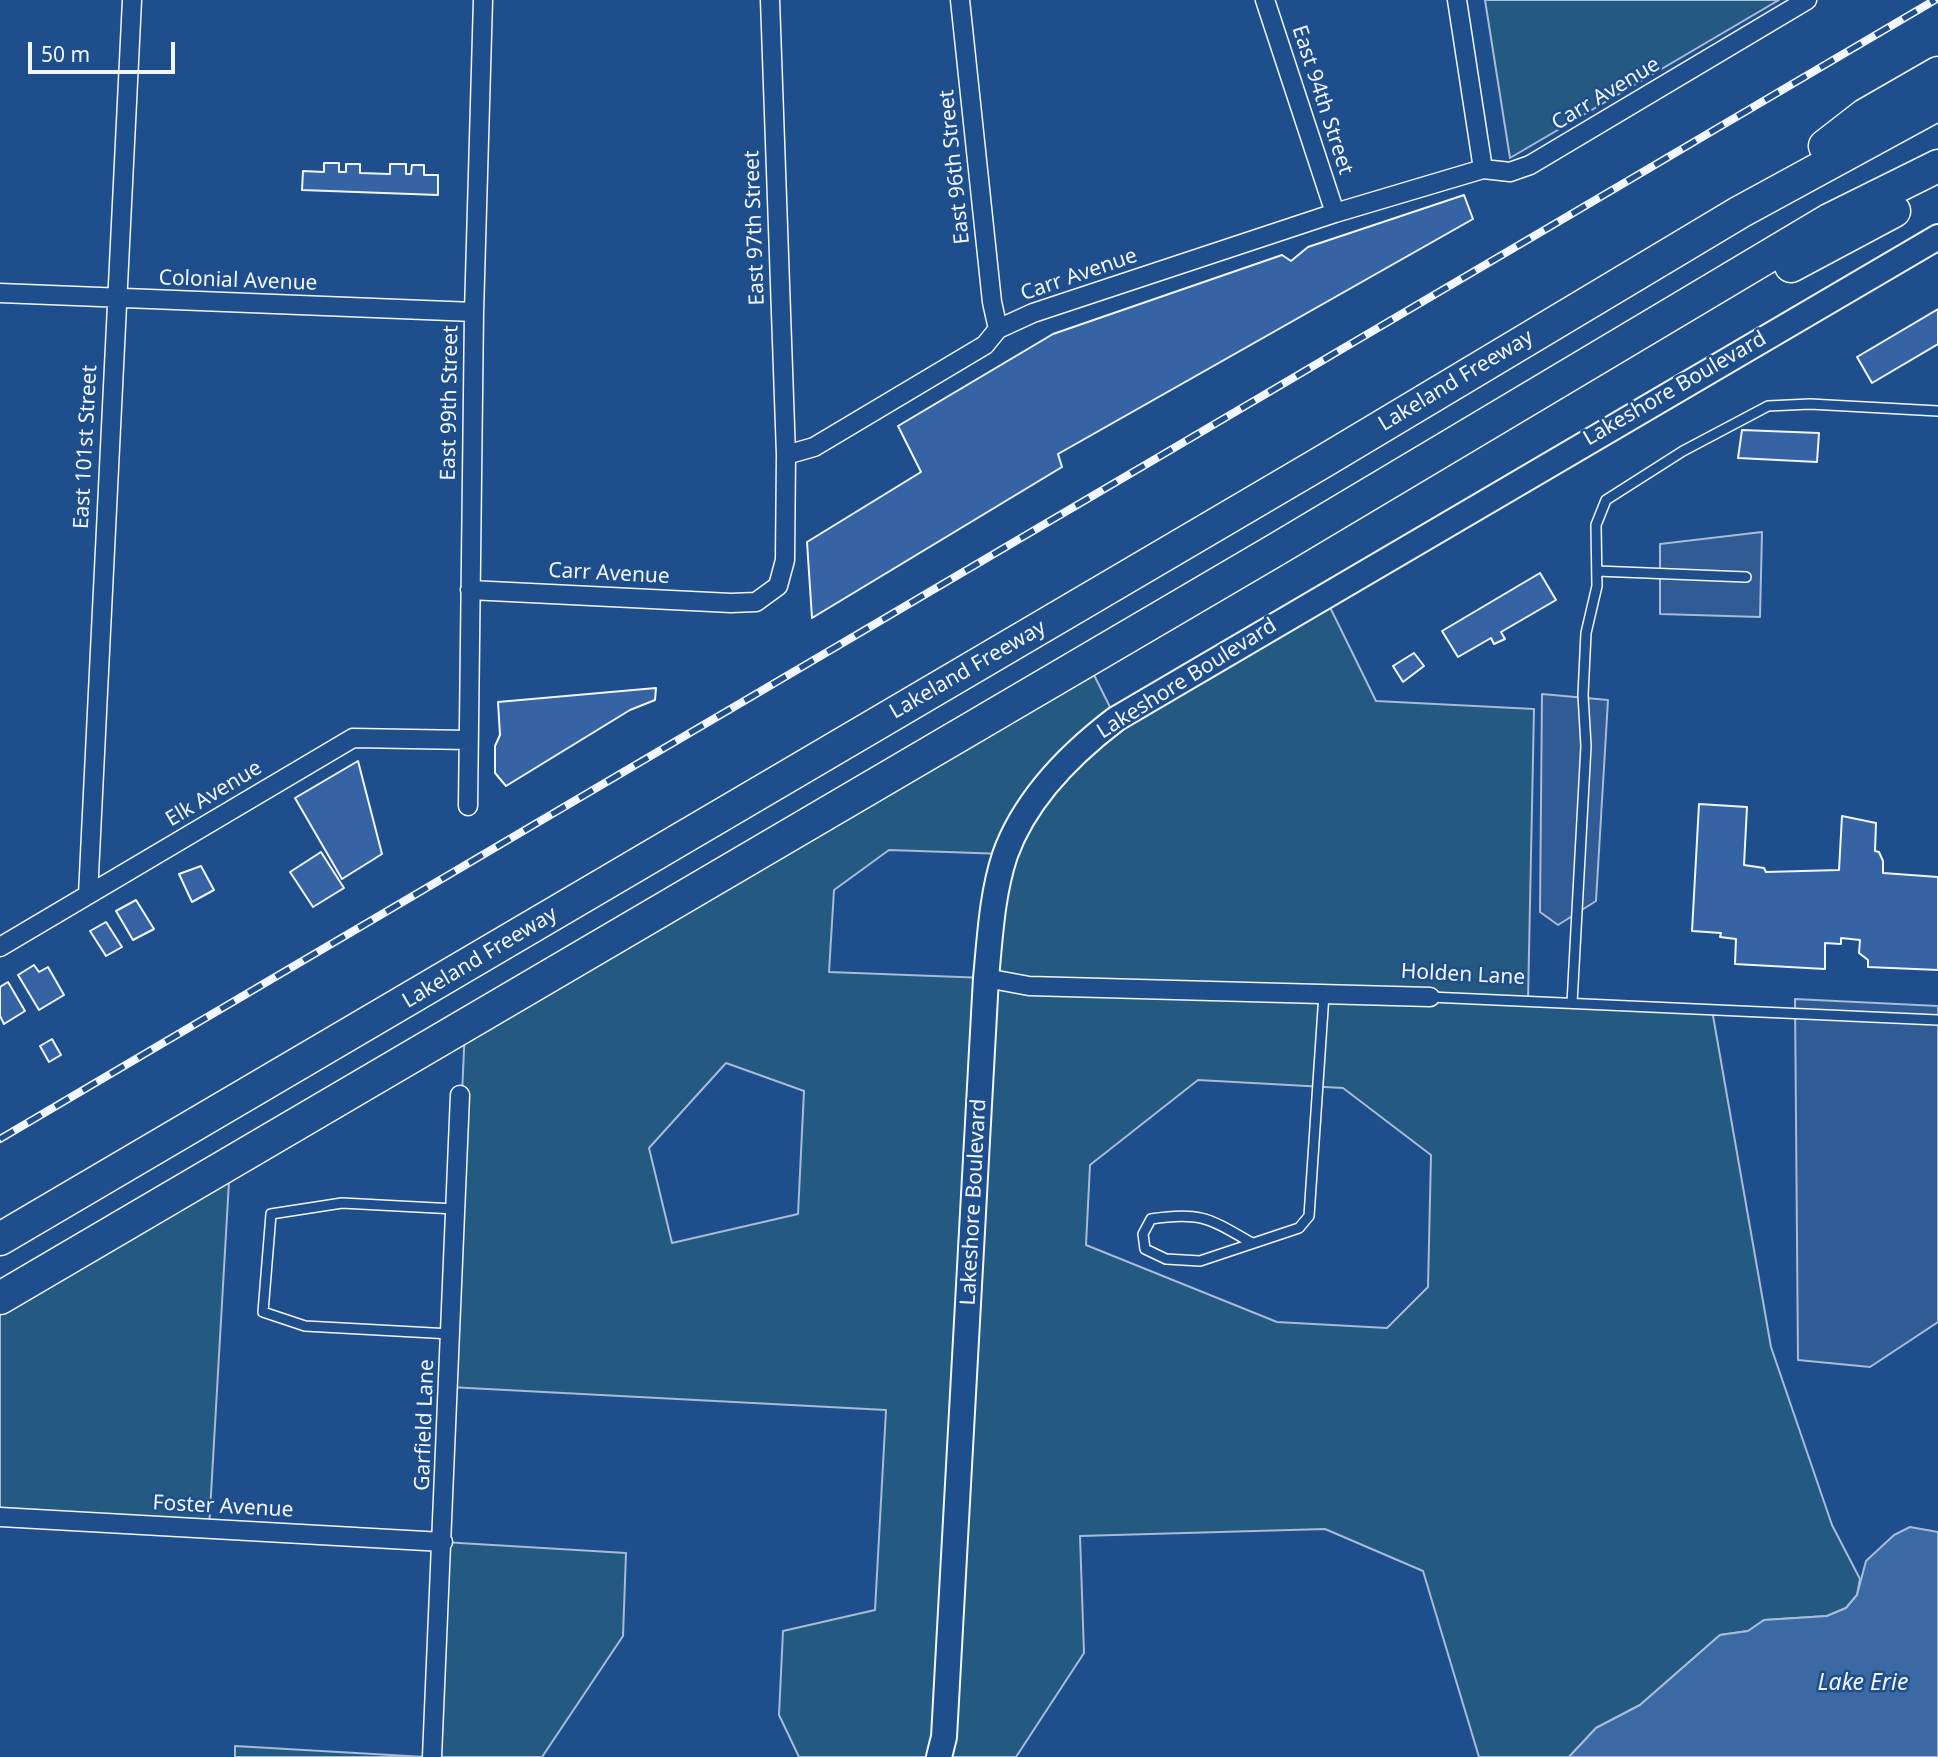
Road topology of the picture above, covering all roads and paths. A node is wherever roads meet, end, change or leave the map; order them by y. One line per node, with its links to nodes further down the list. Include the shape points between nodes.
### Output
1 (132, 0): 17 (street, East 101st Street)
2 (483, 0): 18 (street, East 99th Street)
3 (770, 0): 22 (street, East 97th Street)
4 (960, 0): 19 (street, East 96th Street)
5 (1265, 0): 14 (street, East 94th Street)
6 (1457, 0): 11 (street)
7 (1807, 0): 11 (street, Carr Avenue, via 1530,165 1510,172)
8 (1938, 73): 13 (highway, via 1866,115)
9 (1938, 104): 13 (highway, Lakeland Freeway)
10 (1938, 166): 20 (highway, via 1829,220)
11 (1483, 169): 14 (street, Carr Avenue)
12 (1938, 190): 20 (highway, via 1788,267)
13 (1740, 212): 37 (highway, Lakeland Freeway)
14 (1335, 214): 19 (street, Carr Avenue, via 1033,313)
15 (1938, 237): 30 (street, Lakeshore Boulevard, via 1116,719 1082,745 1027,812 1005,855)
16 (0, 293): 17 (street, Colonial Avenue)
17 (116, 299): 18 (street, Colonial Avenue); 28 (street, East 101st Street)
18 (474, 312): 25 (street, East 99th Street)
19 (998, 329): 22 (street, Carr Avenue, via 985,345 814,447)
20 (1643, 331): 39 (highway)
21 (1938, 411): 23 (lane, via 1810,404 1768,406 1753,412 1606,500 1596,525)
22 (786, 455): 25 (street, Carr Avenue, via 785,560 778,586 757,602)
23 (1597, 571): 24 (lane); 33 (lane, via 1583,695 1586,746)
24 (1746, 578)
25 (470, 590): 26 (street, East 99th Street)
26 (468, 740): 27 (street, East 99th Street); 28 (street, Elk Avenue, via 353,738)
27 (468, 806)
28 (88, 895): 29 (street, Elk Avenue)
29 (0, 947)
30 (986, 978): 31 (street, Holden Lane, via 1029,986); 44 (street, Lakeshore Boulevard, via 944,1737)
31 (1324, 992): 32 (street, Holden Lane); 38 (lane, via 1309,1216 1299,1228)
32 (1430, 996): 33 (lane, Holden Lane)
33 (1572, 1003): 34 (lane, Holden Lane)
34 (1938, 1020)
35 (460, 1095): 36 (street, Garfield Lane)
36 (456, 1209): 40 (street, Garfield Lane); 40 (lane, via 342,1203 271,1214 263,1312 305,1326)
37 (0, 1239)
38 (1252, 1243): 38 (lane, via 1200,1261 1166,1259 1145,1249 1143,1234 1151,1219 1182,1214 1210,1218)
39 (0, 1298)
40 (451, 1334): 42 (street, Garfield Lane)
41 (0, 1517): 42 (street, Foster Avenue)
42 (443, 1542): 43 (street, Garfield Lane)
43 (432, 1757)
44 (939, 1757)

